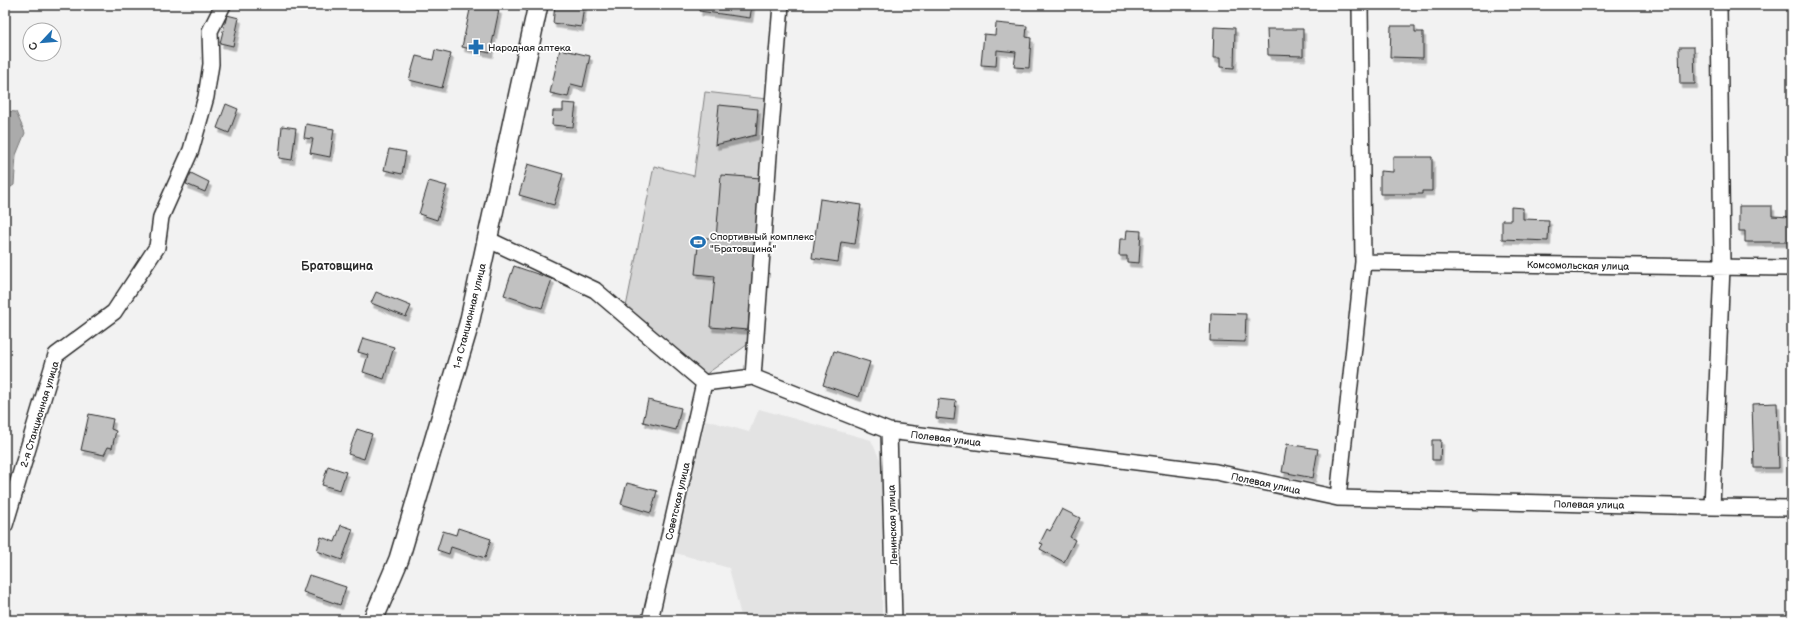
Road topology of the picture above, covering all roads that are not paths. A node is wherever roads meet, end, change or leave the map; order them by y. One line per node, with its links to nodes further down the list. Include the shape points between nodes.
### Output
1 (223, 5): 16 (street, 2-я Станционная улица, via 210,31 211,64 206,98 191,150 161,217 157,247 114,312 56,355)
2 (538, 5): 6 (main road, 1-я Станционная улица)
3 (781, 5): 10 (street)
4 (1360, 5): 7 (street)
5 (1719, 5): 8 (street)
6 (487, 239): 11 (street, via 595,290); 17 (main road, 1-я Станционная улица, via 469,324 401,552)
7 (1363, 262): 8 (street, Комсомольская улица); 13 (street)
8 (1722, 267): 9 (street, Комсомольская улица); 14 (street)
9 (1792, 268)
10 (753, 377): 11 (street); 12 (street, Полевая улица)
11 (704, 383): 18 (street, Советская улица)
12 (889, 431): 13 (street, Полевая улица, via 1216,472); 19 (street, Ленинская улица)
13 (1338, 498): 14 (street, Полевая улица)
14 (1712, 507): 15 (street, Полевая улица)
15 (1792, 508)
16 (5, 525)
17 (373, 620)
18 (650, 620)
19 (894, 620)

